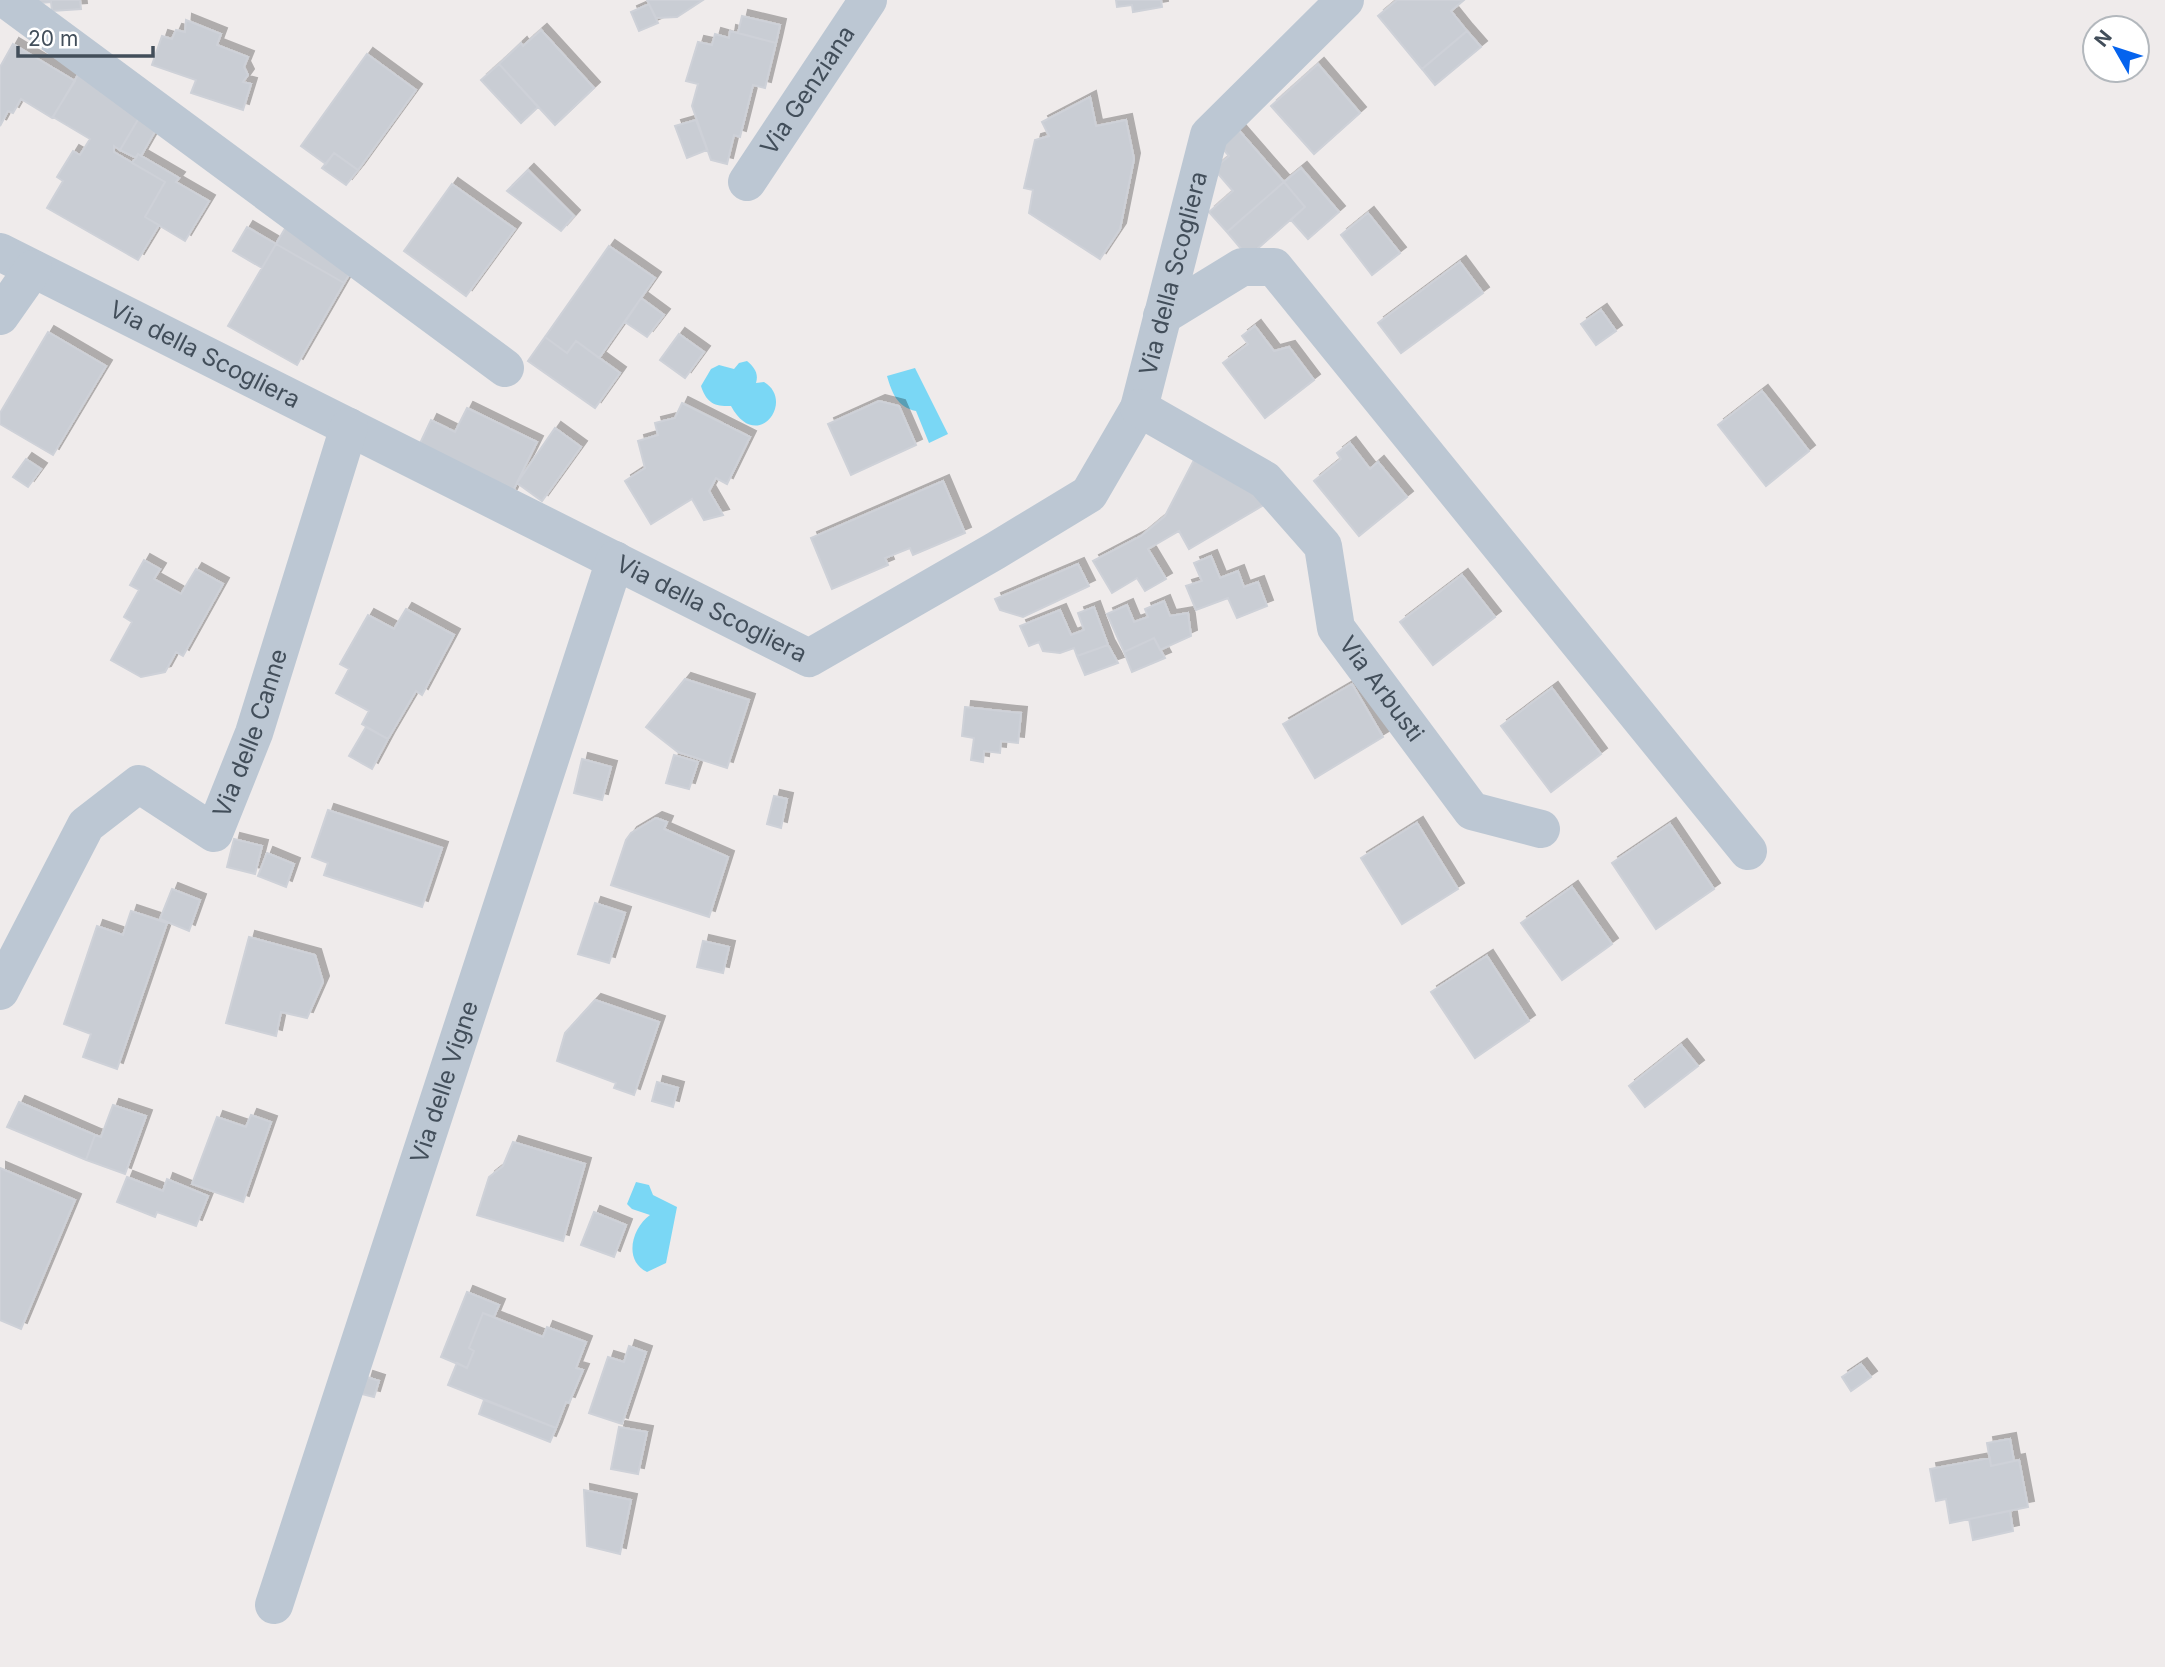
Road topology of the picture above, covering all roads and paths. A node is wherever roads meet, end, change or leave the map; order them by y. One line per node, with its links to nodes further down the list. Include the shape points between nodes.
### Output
1 (7, 0): 8 (street)
2 (867, 0): 4 (street, Via Genziana)
3 (1345, 0): 7 (street, Via della Scogliera, via 1209,135)
4 (747, 182)
5 (17, 261): 6 (street); 10 (street, Via della Scogliera)
6 (0, 316)
7 (1162, 316): 9 (street, Via della Scogliera); 13 (street, via 1242,267 1274,267)
8 (505, 369)
9 (1139, 408): 11 (street, Via della Scogliera, via 1089,494 810,657); 12 (street, Via Arbusti, via 1265,480 1322,546 1336,628 1472,811)
10 (349, 427): 11 (street, Via della Scogliera); 14 (street, Via delle Canne, via 254,733 214,833 139,784 86,825)
11 (615, 560): 15 (street, Via delle Vigne)
12 (1541, 829)
13 (1748, 851)
14 (0, 990)
15 (274, 1605)

